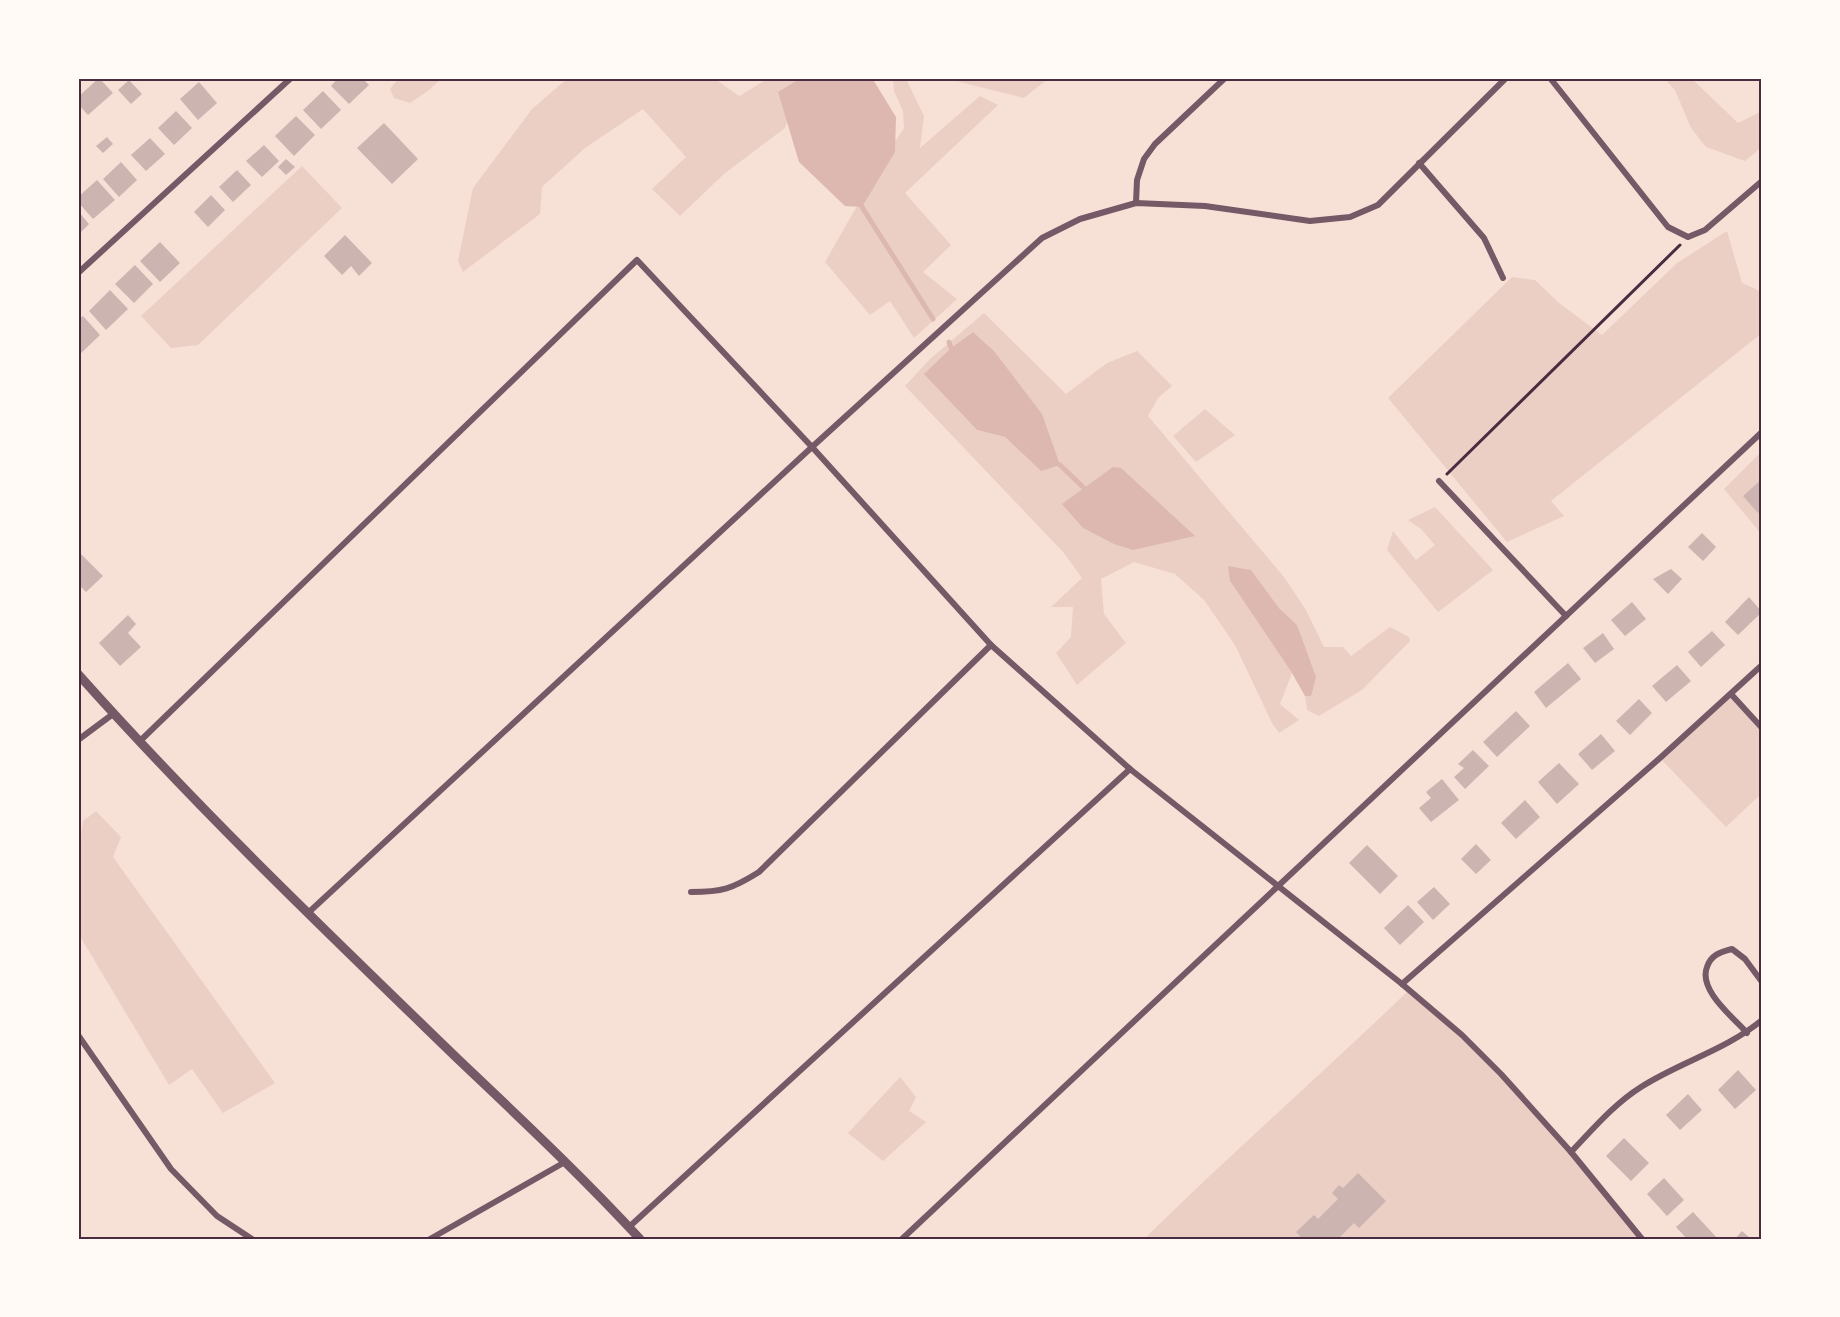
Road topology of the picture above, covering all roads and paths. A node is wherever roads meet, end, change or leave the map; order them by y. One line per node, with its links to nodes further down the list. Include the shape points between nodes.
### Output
1 (291, 78): 9 (street)
2 (1225, 78): 7 (street, via 1144,159 1137,180)
3 (1506, 78): 5 (street)
4 (1550, 78): 8 (street, via 1668,226)
5 (1419, 163): 7 (street, via 1378,205 1350,217 1310,221 1205,206); 10 (street, via 1484,238)
6 (1762, 181): 8 (street, via 1705,230)
7 (1136, 203): 12 (street, via 1080,219 1042,238)
8 (1688, 237): 13 (path)
9 (78, 273)
10 (1503, 278)
11 (1762, 432): 14 (street)
12 (812, 447): 15 (street); 22 (street, via 637,260); 26 (street)
13 (1439, 481): 14 (street)
14 (1566, 616): 24 (street)
15 (991, 645): 23 (street); 25 (street, via 759,872 719,892)
16 (1762, 664): 18 (street)
17 (78, 675): 19 (street)
18 (1731, 694): 20 (street); 28 (street)
19 (113, 714): 21 (street); 22 (street)
20 (1762, 728)
21 (78, 740)
22 (139, 742): 26 (street)
23 (1130, 769): 24 (street); 34 (street)
24 (1278, 886): 28 (street); 38 (street)
25 (691, 892)
26 (308, 913): 33 (street)
27 (1762, 982): 30 (street, via 1732,949 1719,952 1705,971 1711,993)
28 (1402, 984): 32 (street, via 1462,1035)
29 (1762, 1020): 30 (street)
30 (1747, 1033): 32 (street, via 1619,1102)
31 (78, 1035): 35 (street, via 171,1169 217,1216)
32 (1571, 1152): 39 (street)
33 (565, 1162): 34 (street); 36 (street)
34 (629, 1227): 37 (street)
35 (252, 1239)
36 (430, 1239)
37 (640, 1239)
38 (902, 1239)
39 (1642, 1239)

